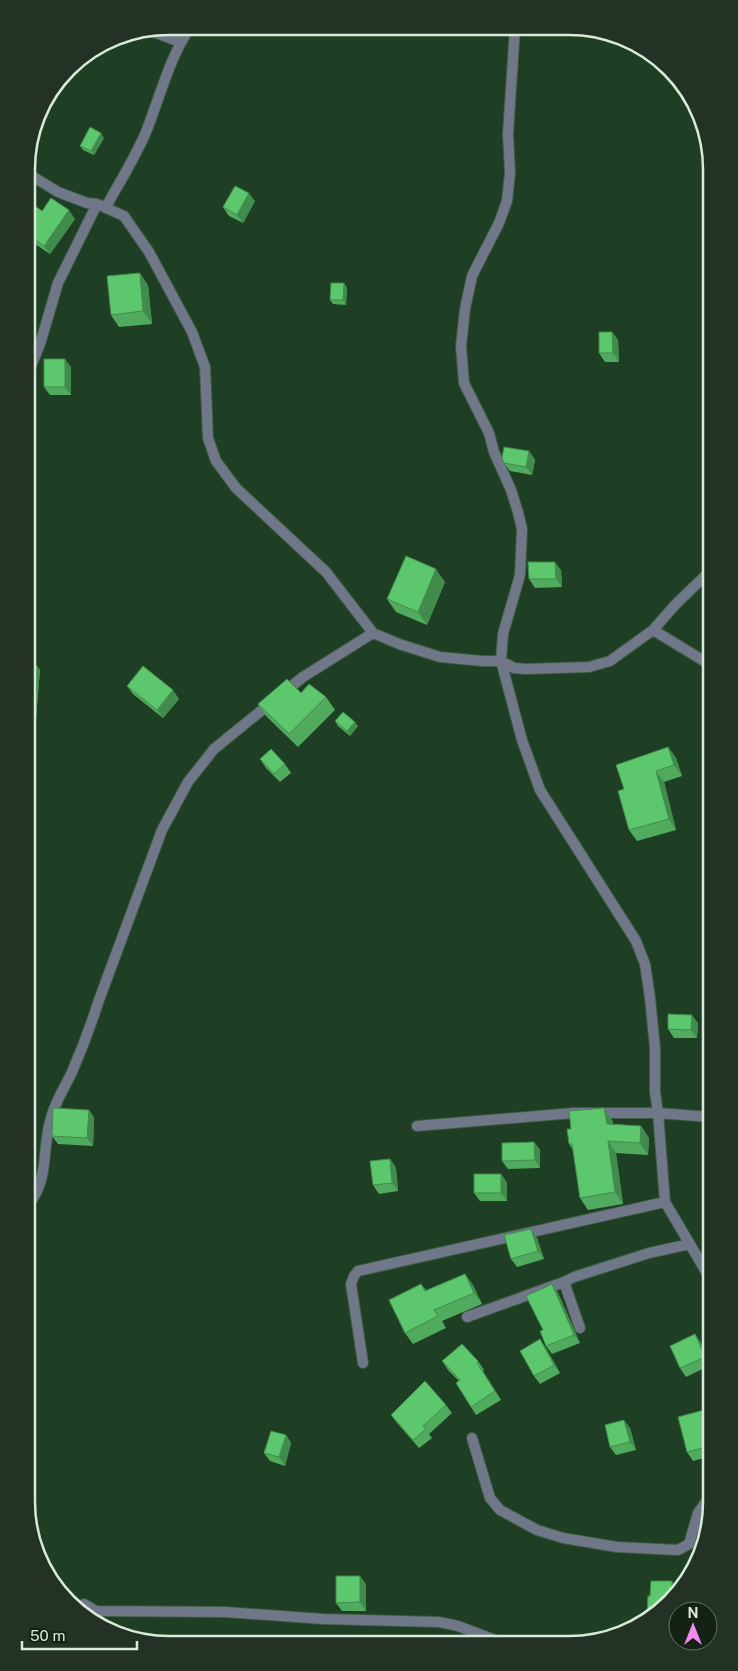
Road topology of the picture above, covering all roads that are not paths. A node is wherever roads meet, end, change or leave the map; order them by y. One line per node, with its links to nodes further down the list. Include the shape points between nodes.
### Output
1 (161, 35): 4 (street)
2 (185, 35): 4 (street)
3 (515, 35): 12 (street, via 508,134 508,201 472,276 464,309 461,346 464,383 489,433 514,497 522,529 520,575 503,634)
4 (180, 42): 6 (street, via 145,134)
5 (35, 178): 6 (street, via 58,192)
6 (101, 206): 7 (street, via 58,283); 10 (street, via 124,216 149,252 192,332 204,368 208,438 216,461 236,488 326,572)
7 (35, 356)
8 (703, 578): 9 (street)
9 (653, 630): 11 (street); 12 (street, via 610,661 588,667 526,669 514,668)
10 (373, 634): 12 (street, via 440,657); 16 (street, via 303,677 214,749 188,782 162,830 91,1024 53,1111 46,1137 44,1177)
11 (703, 660)
12 (501, 661): 13 (street, via 522,740 540,790 636,941 645,964 655,1048)
13 (658, 1113): 14 (street); 15 (street, via 573,1113); 17 (street)
14 (703, 1116)
15 (417, 1126)
16 (35, 1196)
17 (665, 1202): 18 (street); 23 (street, via 358,1272 351,1284)
18 (690, 1244): 19 (street); 20 (street, via 649,1253)
19 (703, 1266)
20 (564, 1282): 21 (street); 22 (street)
21 (467, 1317)
22 (580, 1328)
23 (363, 1362)
24 (472, 1438): 25 (street, via 490,1498 500,1510 537,1530 563,1538 618,1547 678,1550 689,1544)
25 (703, 1506)
26 (84, 1604): 27 (street, via 96,1612 225,1612 439,1622)
27 (484, 1636)

